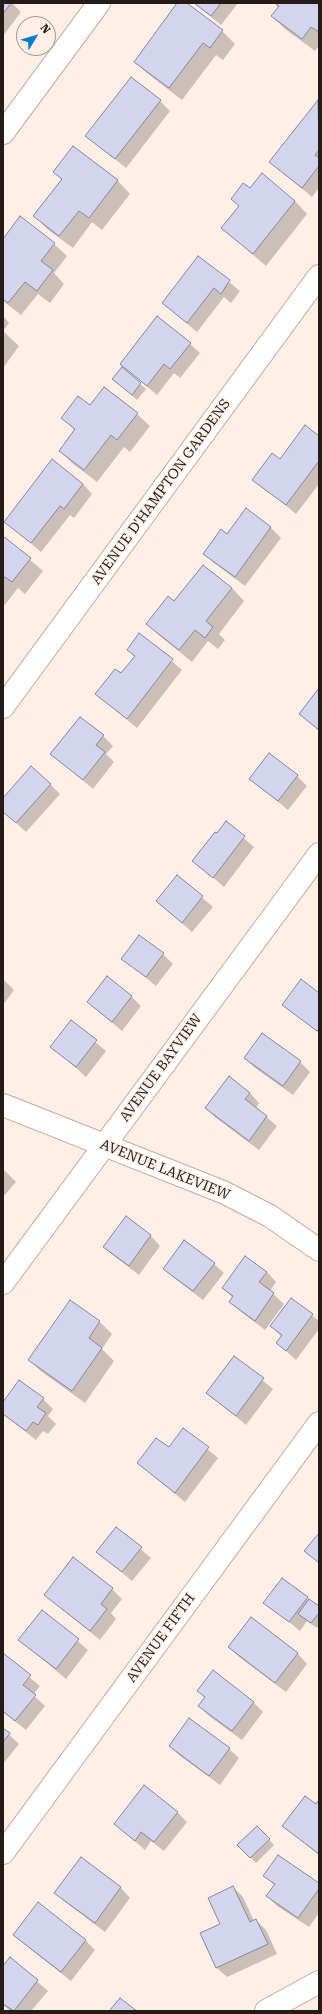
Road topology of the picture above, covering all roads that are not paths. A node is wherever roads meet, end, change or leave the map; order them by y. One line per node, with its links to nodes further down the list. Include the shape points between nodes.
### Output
1 (99, 3): 2 (street)
2 (3, 133)
3 (319, 276): 4 (street, AVENUE D'HAMPTON GARDENS)
4 (3, 707)
5 (319, 854): 7 (street, AVENUE BAYVIEW)
6 (3, 1105): 7 (street, AVENUE LAKEVIEW)
7 (104, 1145): 8 (street, AVENUE LAKEVIEW, via 248,1204); 9 (street, AVENUE BAYVIEW)
8 (319, 1250)
9 (3, 1283)
10 (319, 1423): 11 (street, AVENUE FIFTH)
11 (3, 1853)
12 (319, 1982): 13 (street)
13 (266, 2011)

